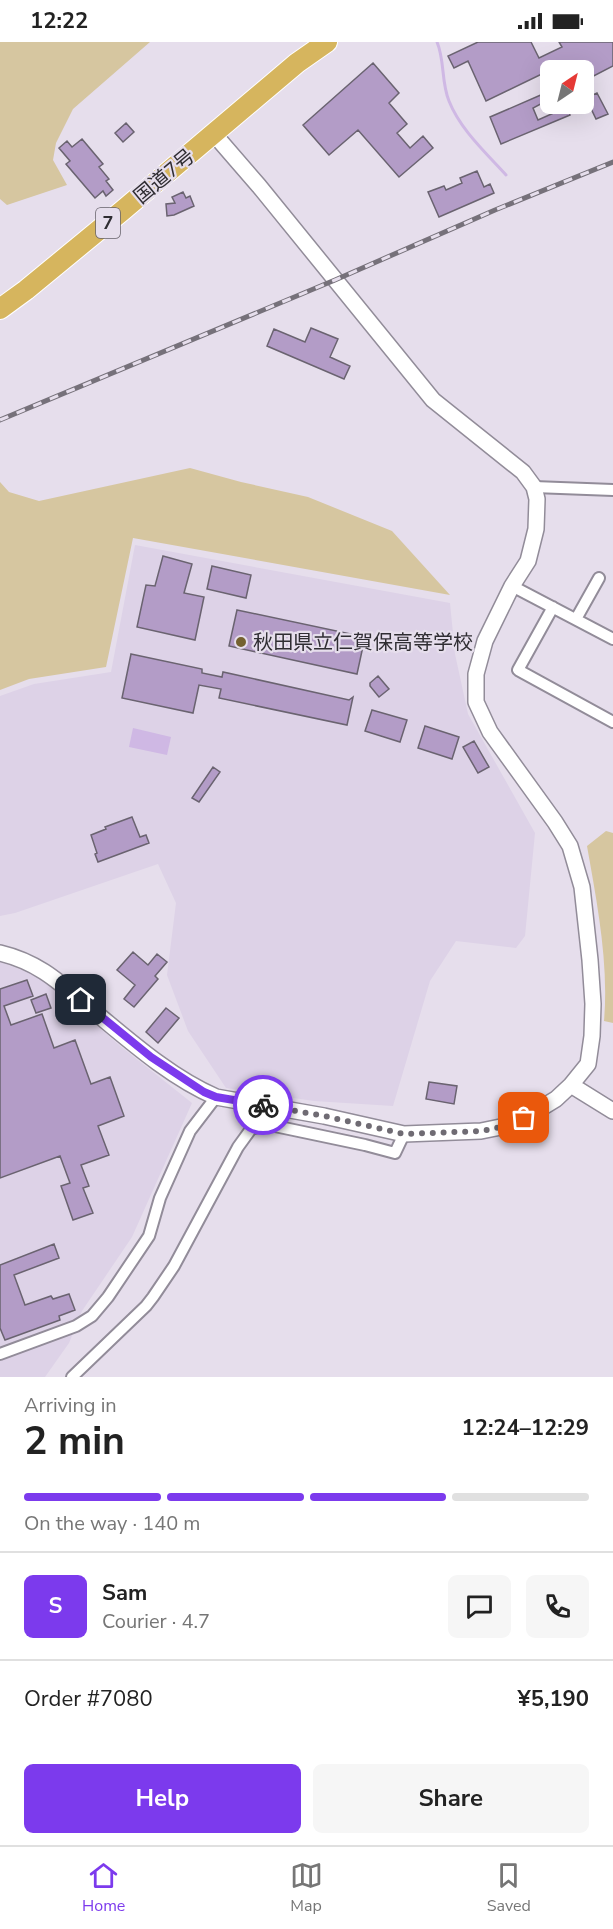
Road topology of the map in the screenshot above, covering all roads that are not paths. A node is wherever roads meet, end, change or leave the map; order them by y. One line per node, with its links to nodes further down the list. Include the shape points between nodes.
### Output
1 (327, 42): 2 (highway, 国道7号 / 7)
2 (214, 134): 3 (highway, 国道7号 / 7); 4 (street, via 433,400 523,472)
3 (0, 309)
4 (534, 487): 5 (street); 7 (street, via 536,529 528,561)
5 (613, 490)
6 (598, 578): 9 (street)
7 (512, 586): 8 (street); 13 (street, via 485,641 476,674 476,702 490,732 570,846 582,887 593,1004 592,1036 588,1064)
8 (553, 607): 9 (street); 11 (street, via 518,670)
9 (576, 620): 10 (street)
10 (613, 639)
11 (613, 722)
12 (0, 953): 14 (street, via 21,958 51,975 151,1057)
13 (571, 1085): 15 (street); 16 (street, via 547,1105 510,1125 482,1131)
14 (216, 1097): 16 (street); 17 (street, via 190,1131 160,1198 149,1236 108,1297 92,1316 75,1326)
15 (613, 1111)
16 (404, 1134): 18 (street, via 395,1153 270,1125 251,1129 163,1284 146,1306)
17 (0, 1354)
18 (72, 1377)

